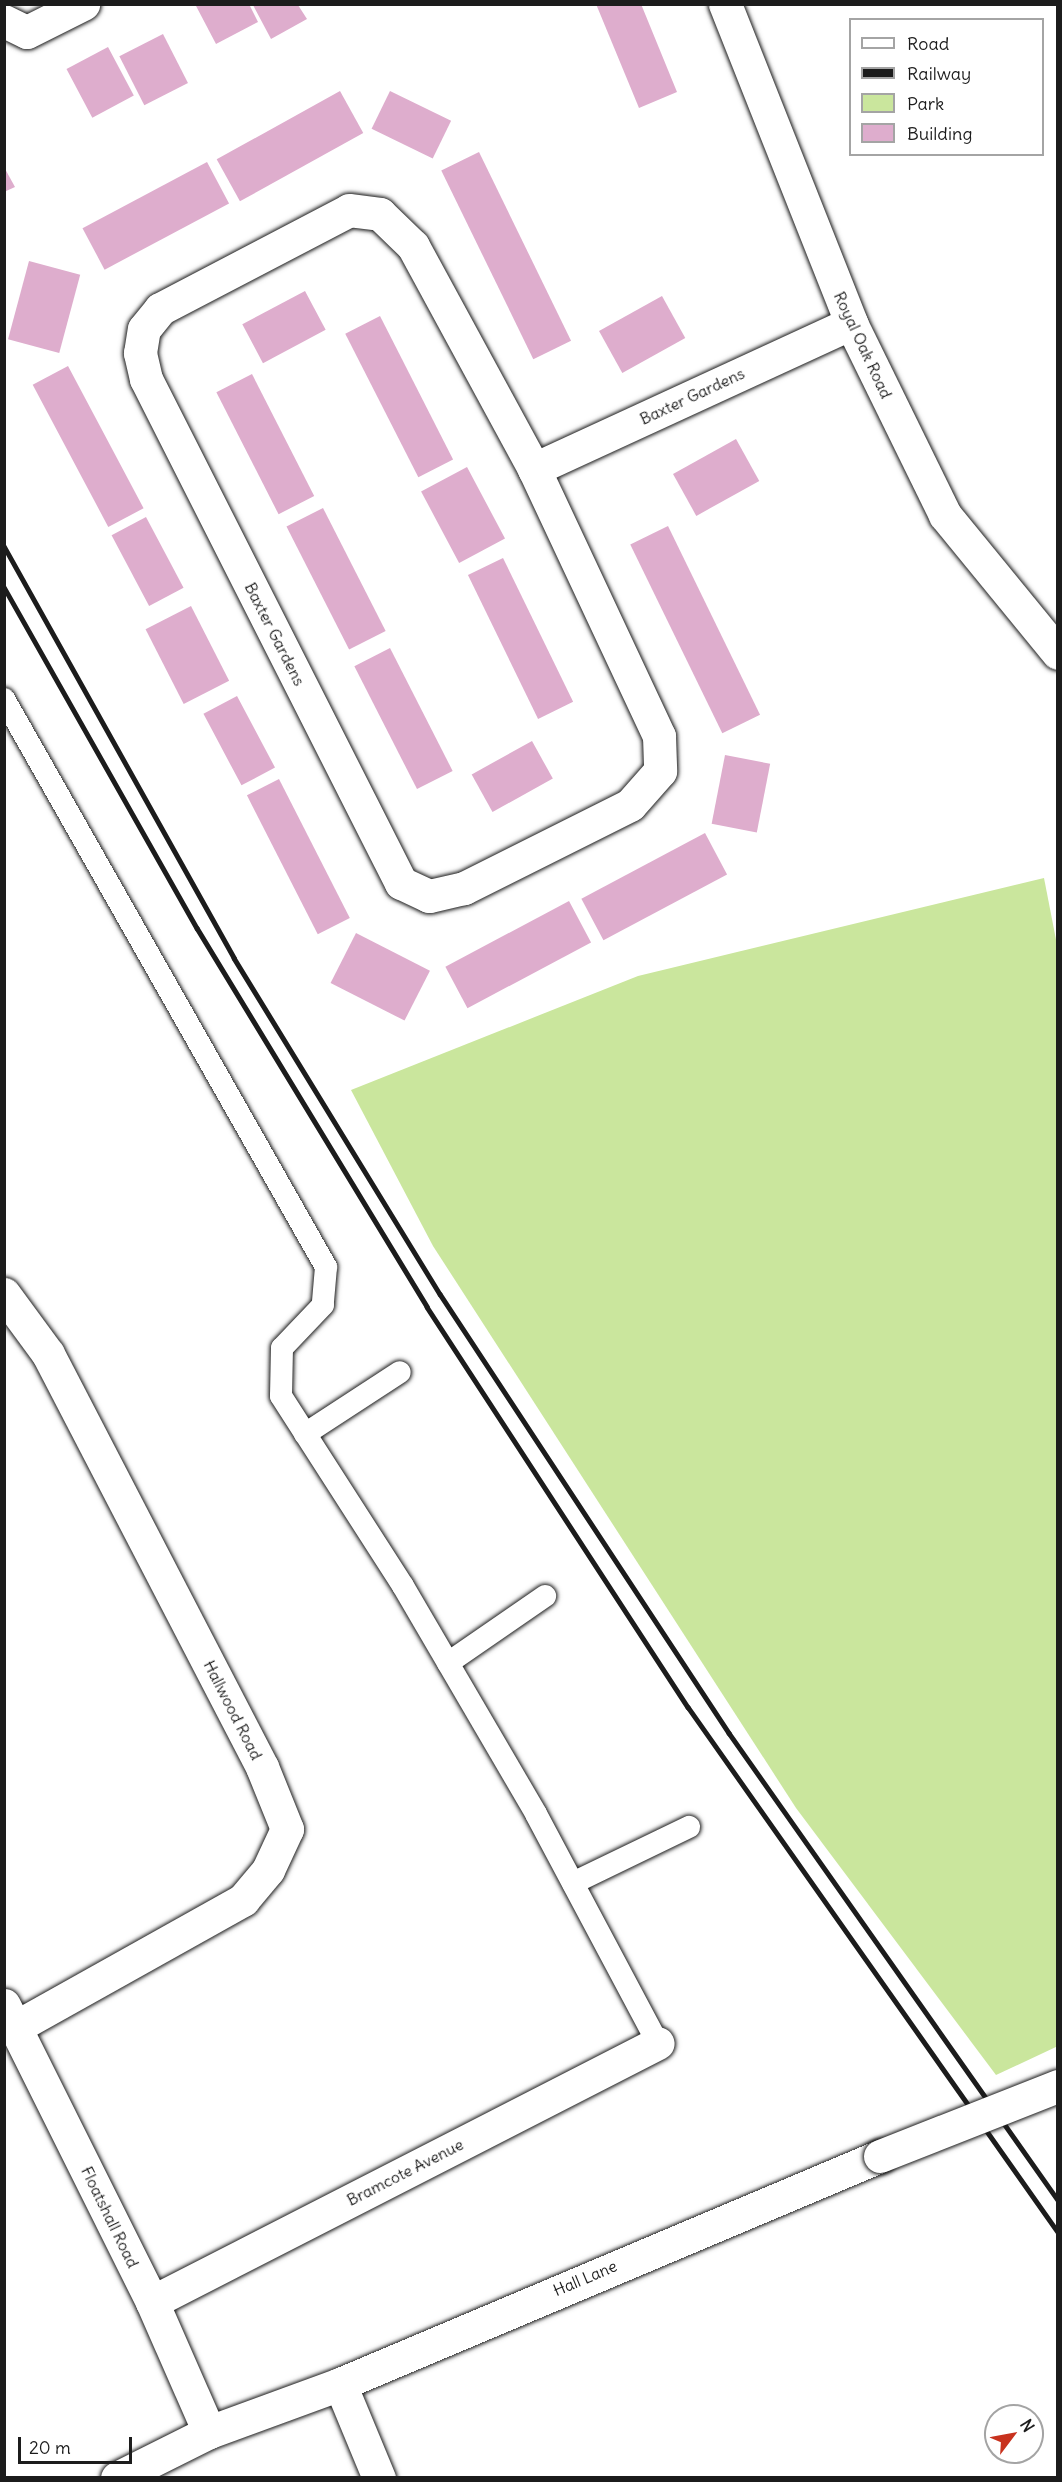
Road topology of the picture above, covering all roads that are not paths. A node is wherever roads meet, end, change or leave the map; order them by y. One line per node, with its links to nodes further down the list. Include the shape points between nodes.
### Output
1 (83, 4): 3 (street, via 27,33)
2 (725, 4): 4 (street, Royal Oak Road)
3 (4, 21)
4 (851, 323): 5 (street, Baxter Gardens); 6 (street, Royal Oak Road, via 945,515)
5 (534, 469): 5 (street, Baxter Gardens, via 413,246 380,214 349,210 262,252 160,309 144,329 140,353 146,380 401,883 429,896 464,888 630,805 660,771 659,736)
6 (1058, 653)
7 (4, 699): 10 (lane, via 326,1267 323,1305 282,1348 281,1396)
8 (4, 1294): 15 (street, Hallwood Road, via 48,1354 262,1767 287,1829 268,1870 243,1900)
9 (400, 1372): 10 (lane)
10 (305, 1434): 12 (lane)
11 (545, 1596): 12 (lane)
12 (448, 1664): 14 (lane)
13 (689, 1827): 14 (lane)
14 (573, 1882): 16 (lane)
15 (10, 2016): 18 (street, Floatshall Road)
16 (658, 2043): 18 (street, Bramcote Avenue)
17 (1058, 2086): 19 (street, Hall Lane, bridge)
18 (152, 2302): 20 (street, Floatshall Road)
19 (339, 2384): 20 (street, Hall Lane); 22 (street)
20 (209, 2432): 21 (street, Hall Lane)
21 (117, 2478)
22 (379, 2478)

